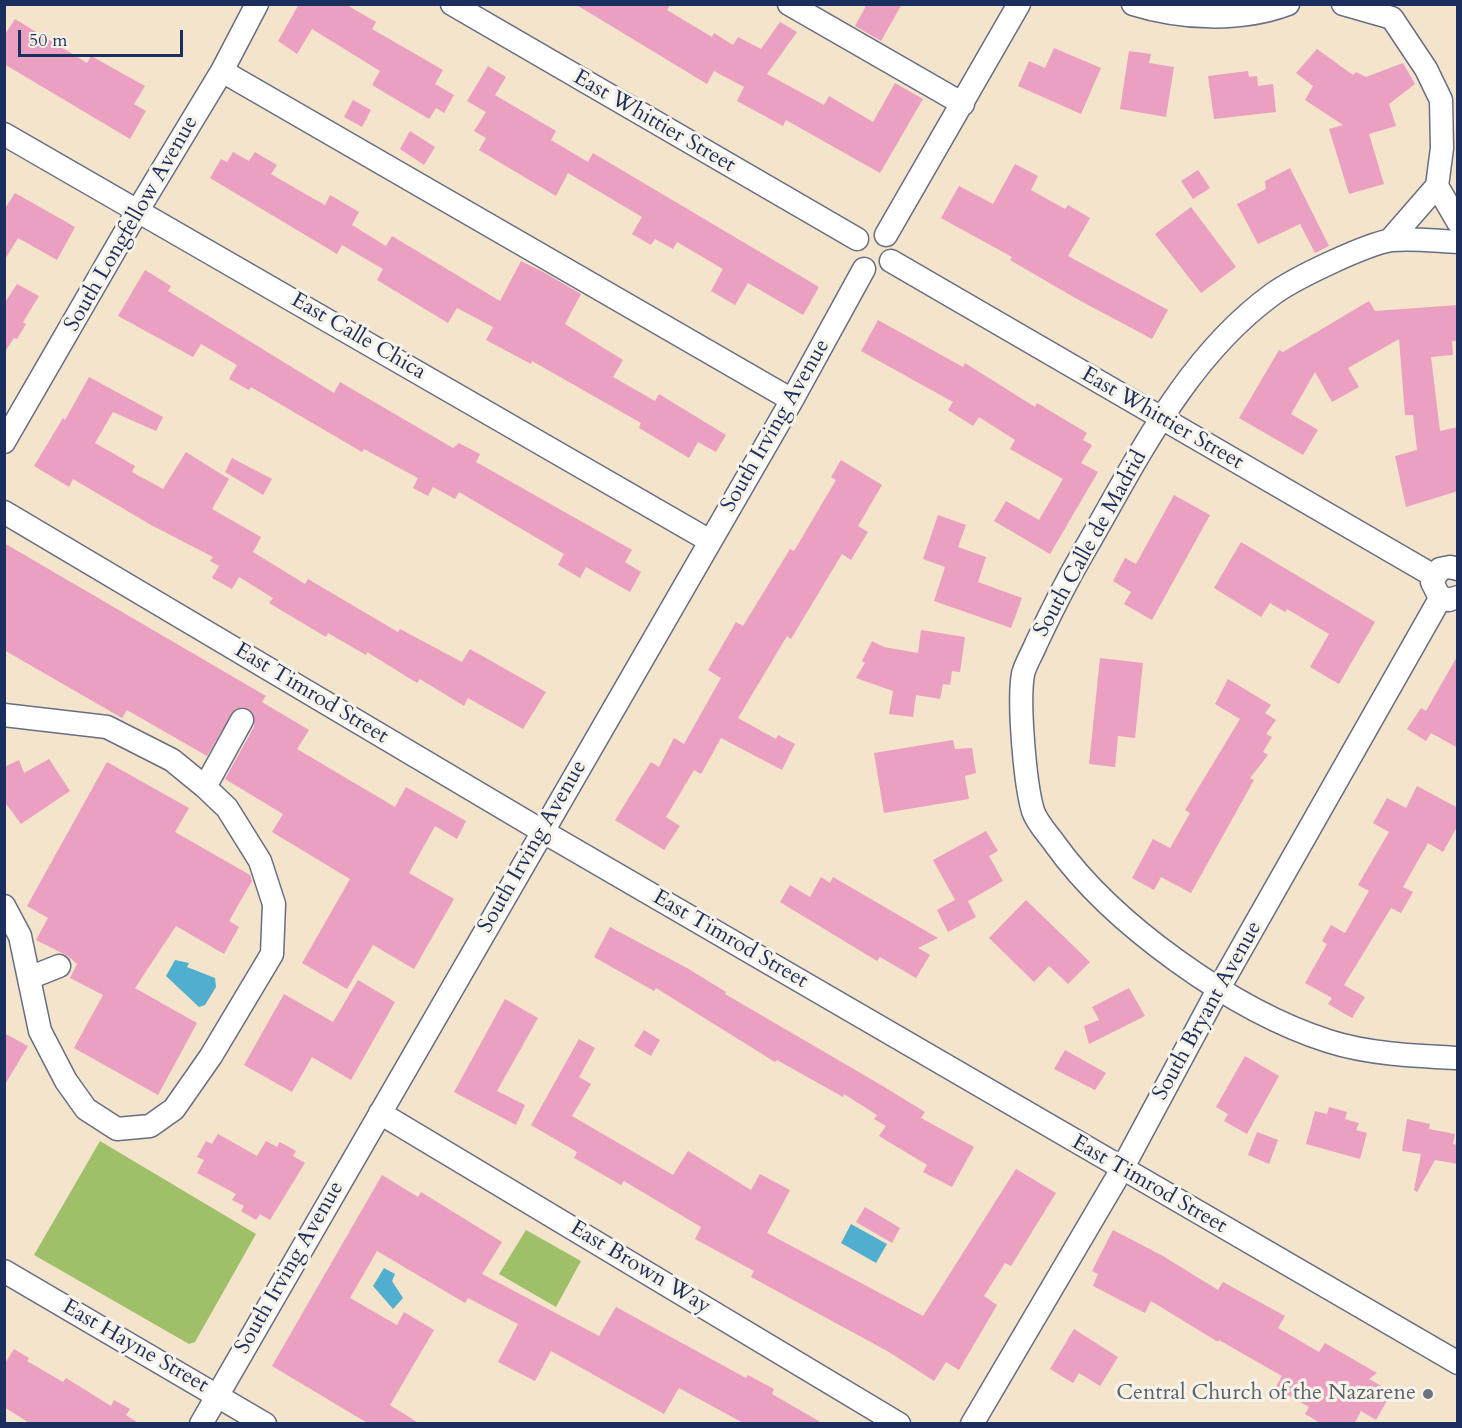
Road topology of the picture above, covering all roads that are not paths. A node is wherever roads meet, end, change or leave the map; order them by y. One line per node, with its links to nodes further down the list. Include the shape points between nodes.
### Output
1 (257, 4): 9 (street, South Longfellow Avenue)
2 (452, 4): 16 (street, East Whittier Street)
3 (789, 4): 10 (street)
4 (1019, 4): 10 (street)
5 (1133, 4): 6 (street, via 1158,12 1213,16 1271,10)
6 (1288, 4)
7 (1343, 4): 8 (street)
8 (1392, 11): 12 (street, via 1441,100 1442,148)
9 (222, 71): 13 (street, South Longfellow Avenue); 21 (street)
10 (963, 104): 15 (street)
11 (4, 134): 13 (street, East Calle Chica)
12 (1437, 186): 14 (street); 17 (street)
13 (138, 210): 23 (street, South Longfellow Avenue); 25 (street, East Calle Chica)
14 (1458, 222)
15 (886, 235): 16 (street, via 867,232); 19 (street, via 893,245)
16 (857, 239): 20 (street, via 855,259)
17 (1390, 240): 18 (street, South Calle de Madrid); 22 (street, South Calle de Madrid, via 1330,263 1274,294 1194,372)
18 (1458, 242)
19 (891, 261): 20 (street, via 878,271); 22 (street, East Whittier Street)
20 (864, 269): 21 (street, South Irving Avenue)
21 (792, 400): 25 (street, South Irving Avenue)
22 (1161, 419): 27 (street, East Whittier Street); 36 (street, South Calle de Madrid, via 1056,600 1023,674 1023,740 1034,814 1066,860 1110,907 1161,949)
23 (4, 442)
24 (4, 512): 32 (street, East Timrod Street)
25 (710, 541): 32 (street, South Irving Avenue)
26 (1458, 569): 27 (street, via 1445,567)
27 (1434, 576): 28 (street, via 1433,588)
28 (1450, 597): 36 (street, South Bryant Avenue)
29 (4, 715): 31 (street, via 106,727 172,760)
30 (242, 720): 31 (street)
31 (205, 787): 35 (street, via 227,808 260,861 274,904 272,954 212,1056 174,1109 150,1126 117,1129 86,1109 66,1081 40,1031)
32 (542, 831): 38 (street, South Irving Avenue); 39 (street, East Timrod Street)
33 (4, 906): 35 (street, via 20,936)
34 (59, 966): 35 (street)
35 (29, 978)
36 (1219, 988): 37 (street, South Calle de Madrid, via 1276,1019 1329,1041 1411,1056); 39 (street, South Bryant Avenue)
37 (1458, 1058)
38 (380, 1113): 42 (street, South Irving Avenue); 45 (street, East Brown Way)
39 (1122, 1169): 41 (street, East Timrod Street); 46 (street, South Bryant Avenue)
40 (4, 1271): 42 (street, East Hayne Street)
41 (1458, 1363)
42 (216, 1395): 43 (street, South Irving Avenue); 44 (street, East Hayne Street)
43 (201, 1424)
44 (265, 1424)
45 (899, 1424)
46 (972, 1424)

